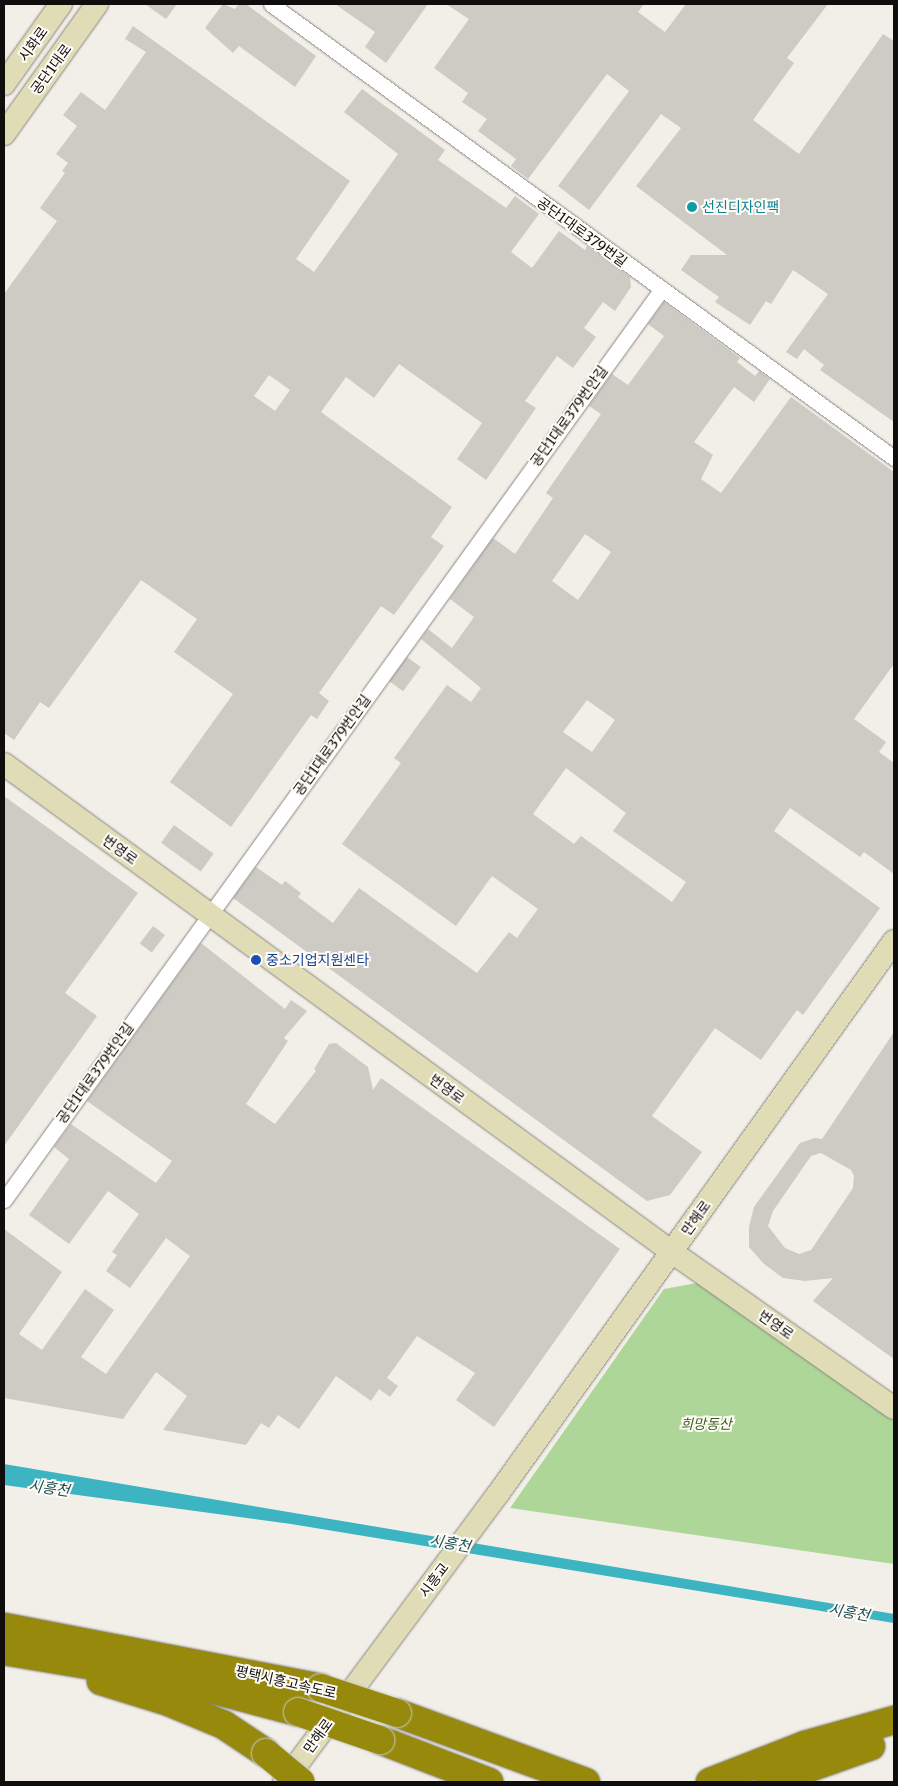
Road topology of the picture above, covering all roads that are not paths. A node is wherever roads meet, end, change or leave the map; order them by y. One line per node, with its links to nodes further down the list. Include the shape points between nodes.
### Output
1 (61, 4): 4 (street, 시화로)
2 (97, 4): 5 (street, 공단1대로)
3 (271, 4): 6 (street, 공단1대로379번길)
4 (4, 84)
5 (4, 134)
6 (661, 290): 7 (street, 공단1대로379번길); 9 (street, 공단1대로379번안길)
7 (894, 458)
8 (4, 764): 9 (street, 번영로)
9 (209, 916): 11 (street, 공단1대로379번안길); 12 (street, 번영로)
10 (894, 942): 12 (street, 만해로)
11 (4, 1200)
12 (672, 1252): 13 (street, 번영로); 14 (street, 만해로)
13 (894, 1408)
14 (498, 1494): 15 (street, 시흥교)
15 (405, 1618): 19 (street, 만해로)
16 (5, 1643): 20 (highway, bridge, via 224,1725); 21 (highway, 평택시흥고속도로, bridge, via 173,1679 298,1712); 22 (highway, 평택시흥고속도로, bridge, via 321,1688)
17 (894, 1720): 23 (highway, via 805,1745)
18 (894, 1740): 24 (highway, via 847,1752)
19 (284, 1782)
20 (301, 1782)
21 (489, 1782)
22 (586, 1782)
23 (710, 1782)
24 (769, 1782)

